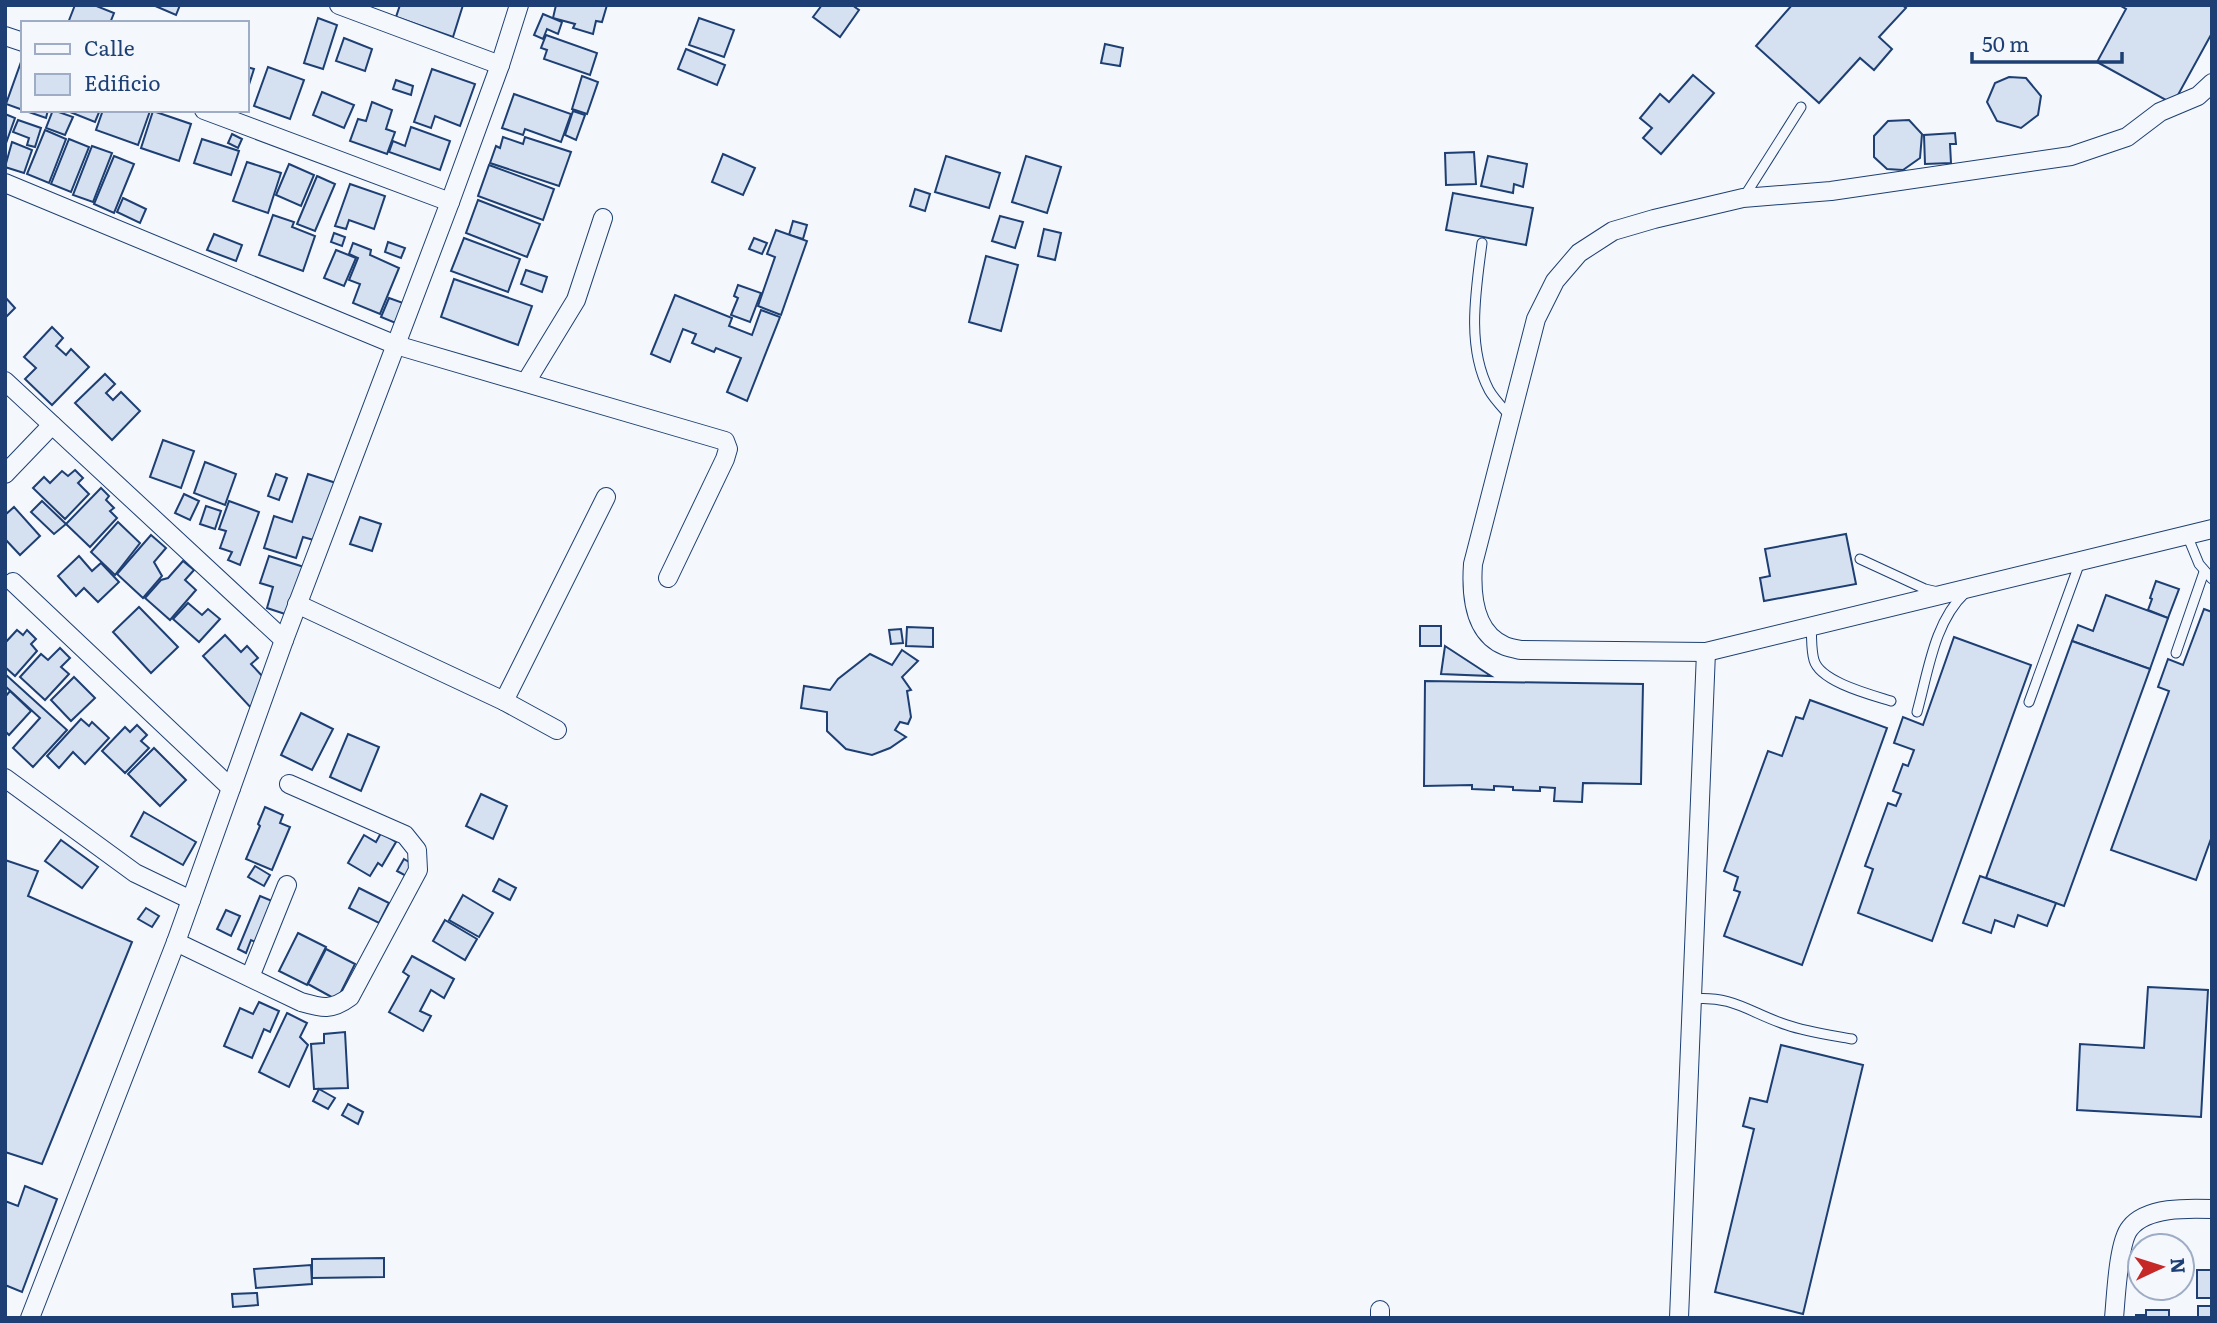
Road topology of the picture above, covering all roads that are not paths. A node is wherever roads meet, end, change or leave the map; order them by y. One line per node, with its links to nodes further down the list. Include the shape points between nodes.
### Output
1 (339, 5): 3 (street)
2 (519, 5): 3 (street)
3 (500, 65): 9 (street)
4 (2212, 83): 8 (street, via 2127,137 2071,156 1831,191)
5 (1801, 107): 8 (lane)
6 (209, 112): 9 (street)
7 (5, 183): 12 (street)
8 (1743, 198): 15 (street, via 1613,231 1579,253 1555,281 1536,319)
9 (450, 202): 12 (street)
10 (603, 218): 14 (street, via 576,300)
11 (1482, 243): 15 (lane, via 1475,351 1489,390)
12 (396, 345): 14 (street); 28 (street)
13 (5, 381): 16 (street)
14 (526, 382): 24 (street, via 725,441 725,459)
15 (1511, 417): 31 (street, via 1473,564 1471,590 1476,613 1489,633 1503,646 1521,650)
16 (52, 425): 17 (street); 30 (street)
17 (5, 474)
18 (606, 498): 33 (street)
19 (2212, 529): 20 (street)
20 (2188, 535): 22 (street); 23 (lane)
21 (1860, 559): 27 (lane, via 1925,589)
22 (2080, 562): 26 (street); 35 (lane)
23 (2208, 575): 32 (lane)
24 (668, 578)
25 (13, 582): 40 (street)
26 (1969, 589): 27 (street); 36 (lane, via 1942,626)
27 (1950, 594): 29 (street)
28 (298, 604): 30 (street); 33 (street)
29 (1811, 627): 31 (street); 34 (lane, via 1818,668 1850,688)
30 (284, 640): 40 (street)
31 (1706, 652): 45 (street)
32 (2176, 653)
33 (504, 701): 37 (street)
34 (1891, 701)
35 (2029, 702)
36 (1917, 712)
37 (557, 730)
38 (5, 778): 42 (street, via 135,873)
39 (289, 784): 44 (street, via 405,835 417,850 418,870 350,997 338,1006 322,1008 301,1002)
40 (231, 788): 42 (street)
41 (287, 885): 44 (street)
42 (191, 901): 43 (street)
43 (176, 942): 44 (street); 48 (street)
44 (250, 977)
45 (1692, 999): 46 (lane, via 1720,999 1788,1025); 49 (street)
46 (1852, 1039)
47 (2212, 1209): 50 (street, via 2170,1210 2130,1226 2122,1246)
48 (30, 1318)
49 (1679, 1318)
50 (2113, 1318)

